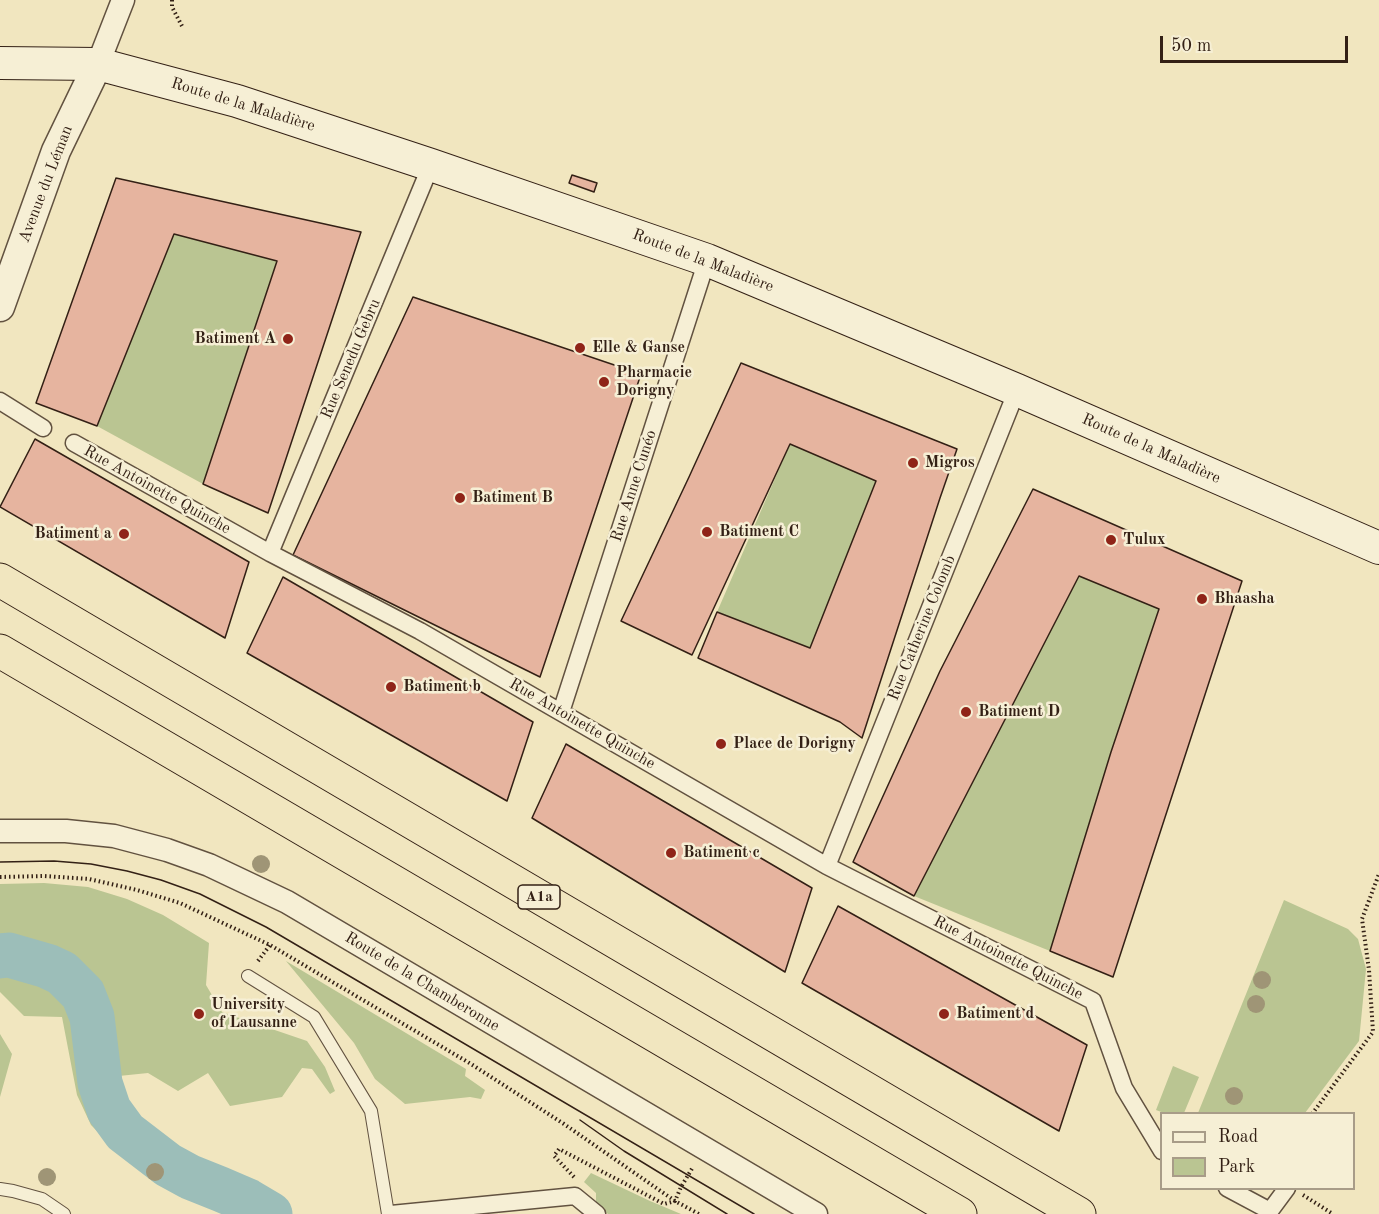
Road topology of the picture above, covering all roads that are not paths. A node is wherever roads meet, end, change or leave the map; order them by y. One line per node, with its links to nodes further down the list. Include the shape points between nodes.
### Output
1 (123, 0): 3 (street)
2 (0, 63): 3 (main road, Route de la Maladière)
3 (98, 64): 4 (main road, Route de la Maladière, via 237,101); 6 (street, Avenue du Léman, via 56,151)
4 (431, 165): 5 (main road, Route de la Maladière); 12 (street, Rue Senedu Gebru)
5 (708, 260): 7 (main road, Route de la Maladière); 15 (street, Rue Anne Cunéo)
6 (0, 307)
7 (1017, 390): 11 (main road, Route de la Maladière); 17 (street, Rue Catherine Colomb)
8 (0, 401): 9 (street)
9 (43, 428)
10 (74, 443): 12 (street, Rue Antoinette Quinche)
11 (1379, 548)
12 (270, 554): 15 (street, Rue Antoinette Quinche, via 420,631)
13 (0, 579): 28 (highway, A1a)
14 (0, 651): 27 (highway)
15 (561, 711): 17 (street, Rue Antoinette Quinche)
16 (0, 831): 26 (street, Route de la Chamberonne, via 114,836 209,865 287,902)
17 (826, 866): 19 (street, Rue Antoinette Quinche, via 1094,1000 1124,1088)
18 (248, 976): 24 (lane, via 314,1017 371,1111)
19 (1160, 1148)
20 (0, 1189): 23 (lane, via 42,1199)
21 (1231, 1190): 22 (street, via 1270,1211)
22 (1295, 1192)
23 (64, 1214)
24 (395, 1214): 25 (street, via 575,1196)
25 (597, 1214)
26 (816, 1214)
27 (960, 1214)
28 (1079, 1214)

